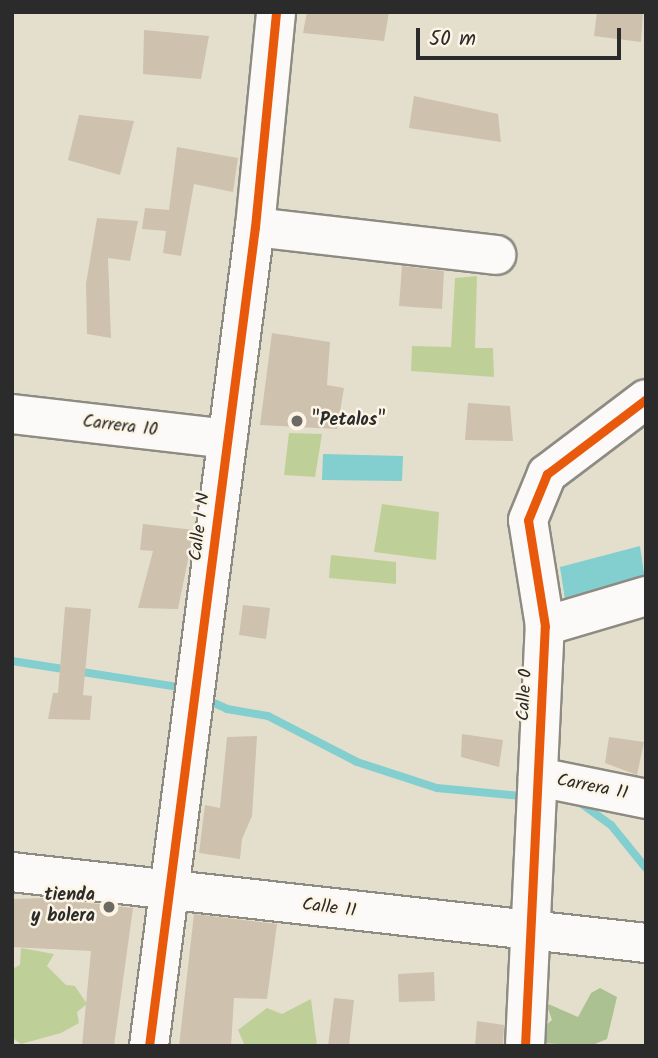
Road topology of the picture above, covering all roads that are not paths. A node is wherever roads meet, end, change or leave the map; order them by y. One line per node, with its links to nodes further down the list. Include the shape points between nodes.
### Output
1 (276, 12): 2 (street, Calle 1 N)
2 (256, 227): 3 (street); 6 (street, Calle 1 N)
3 (496, 256)
4 (646, 399): 8 (street, Calle 0, via 547,474 528,520)
5 (12, 414): 6 (street, Carrera 10)
6 (228, 439): 12 (street, Calle 1 N)
7 (646, 596): 8 (street)
8 (545, 626): 9 (street, Calle 0)
9 (538, 777): 10 (street, Carrera 11); 13 (street, Calle 0)
10 (646, 799)
11 (12, 872): 12 (street, Calle 11)
12 (169, 890): 13 (street, Calle 11); 15 (street, Calle 1 N)
13 (531, 932): 14 (street, Calle 11); 16 (street, Calle 0)
14 (646, 943)
15 (149, 1046)
16 (525, 1046)

